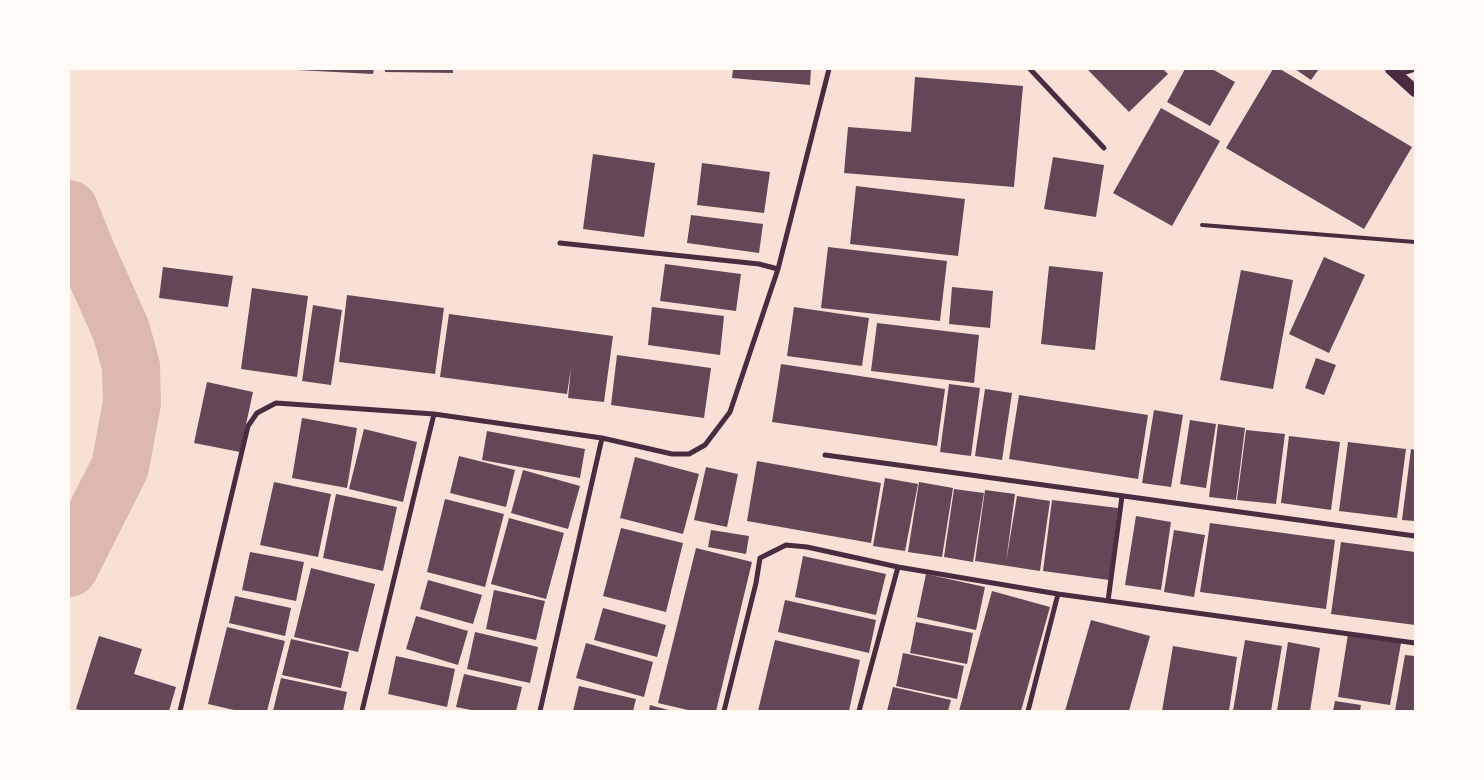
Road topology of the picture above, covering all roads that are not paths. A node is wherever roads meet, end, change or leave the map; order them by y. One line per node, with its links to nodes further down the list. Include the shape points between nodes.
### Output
1 (829, 69): 10 (street)
2 (1030, 69): 6 (street)
3 (1415, 69): 4 (street)
4 (1394, 72): 5 (main road)
5 (1415, 91)
6 (1104, 148)
7 (1202, 225): 8 (lane)
8 (1415, 242)
9 (560, 243): 10 (street, via 759,264)
10 (778, 270): 12 (street, via 730,412 705,445 689,454 672,454)
11 (434, 414): 12 (street); 20 (street, via 276,403 257,413 248,426); 21 (street)
12 (602, 438): 22 (street)
13 (825, 455): 14 (street)
14 (1122, 496): 15 (street); 18 (street)
15 (1415, 536)
16 (898, 567): 17 (street); 23 (street, via 786,545 760,558); 24 (street)
17 (1058, 594): 18 (street); 25 (street)
18 (1108, 601): 19 (street)
19 (1415, 643)
20 (180, 711)
21 (362, 711)
22 (540, 711)
23 (724, 711)
24 (859, 711)
25 (1028, 711)

